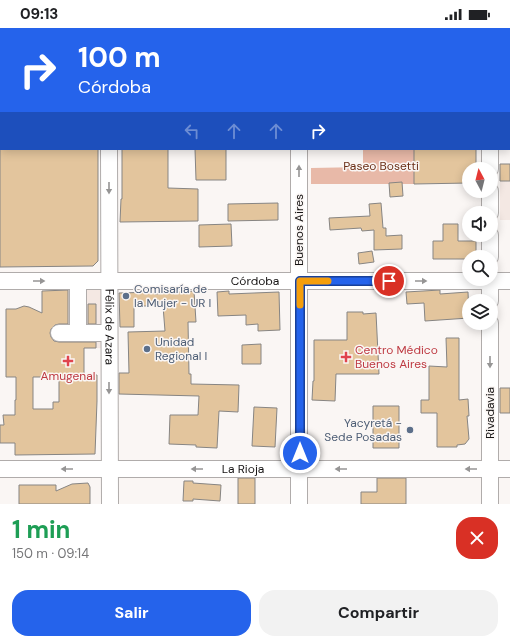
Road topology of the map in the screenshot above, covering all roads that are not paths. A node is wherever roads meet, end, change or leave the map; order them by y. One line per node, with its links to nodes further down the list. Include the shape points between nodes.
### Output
1 (109, 150): 9 (street, Félix de Azara, one-way to 9)
2 (299, 150): 10 (street, Buenos Aires, one-way to 2)
3 (490, 150): 4 (street)
4 (490, 162)
5 (462, 280): 10 (street, Córdoba, one-way to 5)
6 (498, 280): 11 (street, Córdoba)
7 (0, 281): 8 (street, Córdoba, one-way to 8)
8 (78, 281): 9 (street, Córdoba); 14 (street)
9 (110, 281): 10 (street, Córdoba); 15 (street, Félix de Azara)
10 (300, 281): 18 (street, Buenos Aires)
11 (510, 281)
12 (490, 330): 19 (street, Rivadavia, one-way to 19)
13 (58, 333): 14 (street)
14 (78, 333): 15 (street)
15 (109, 333): 17 (street, Félix de Azara, one-way to 17)
16 (0, 469): 17 (street, La Rioja, one-way to 16)
17 (110, 469): 18 (street, La Rioja, one-way to 17); 21 (street, Félix de Azara)
18 (299, 469): 19 (street, La Rioja, one-way to 18); 22 (street, Buenos Aires)
19 (490, 469): 20 (street, La Rioja); 23 (street, Rivadavia)
20 (510, 469)
21 (110, 504)
22 (299, 504)
23 (490, 504)

